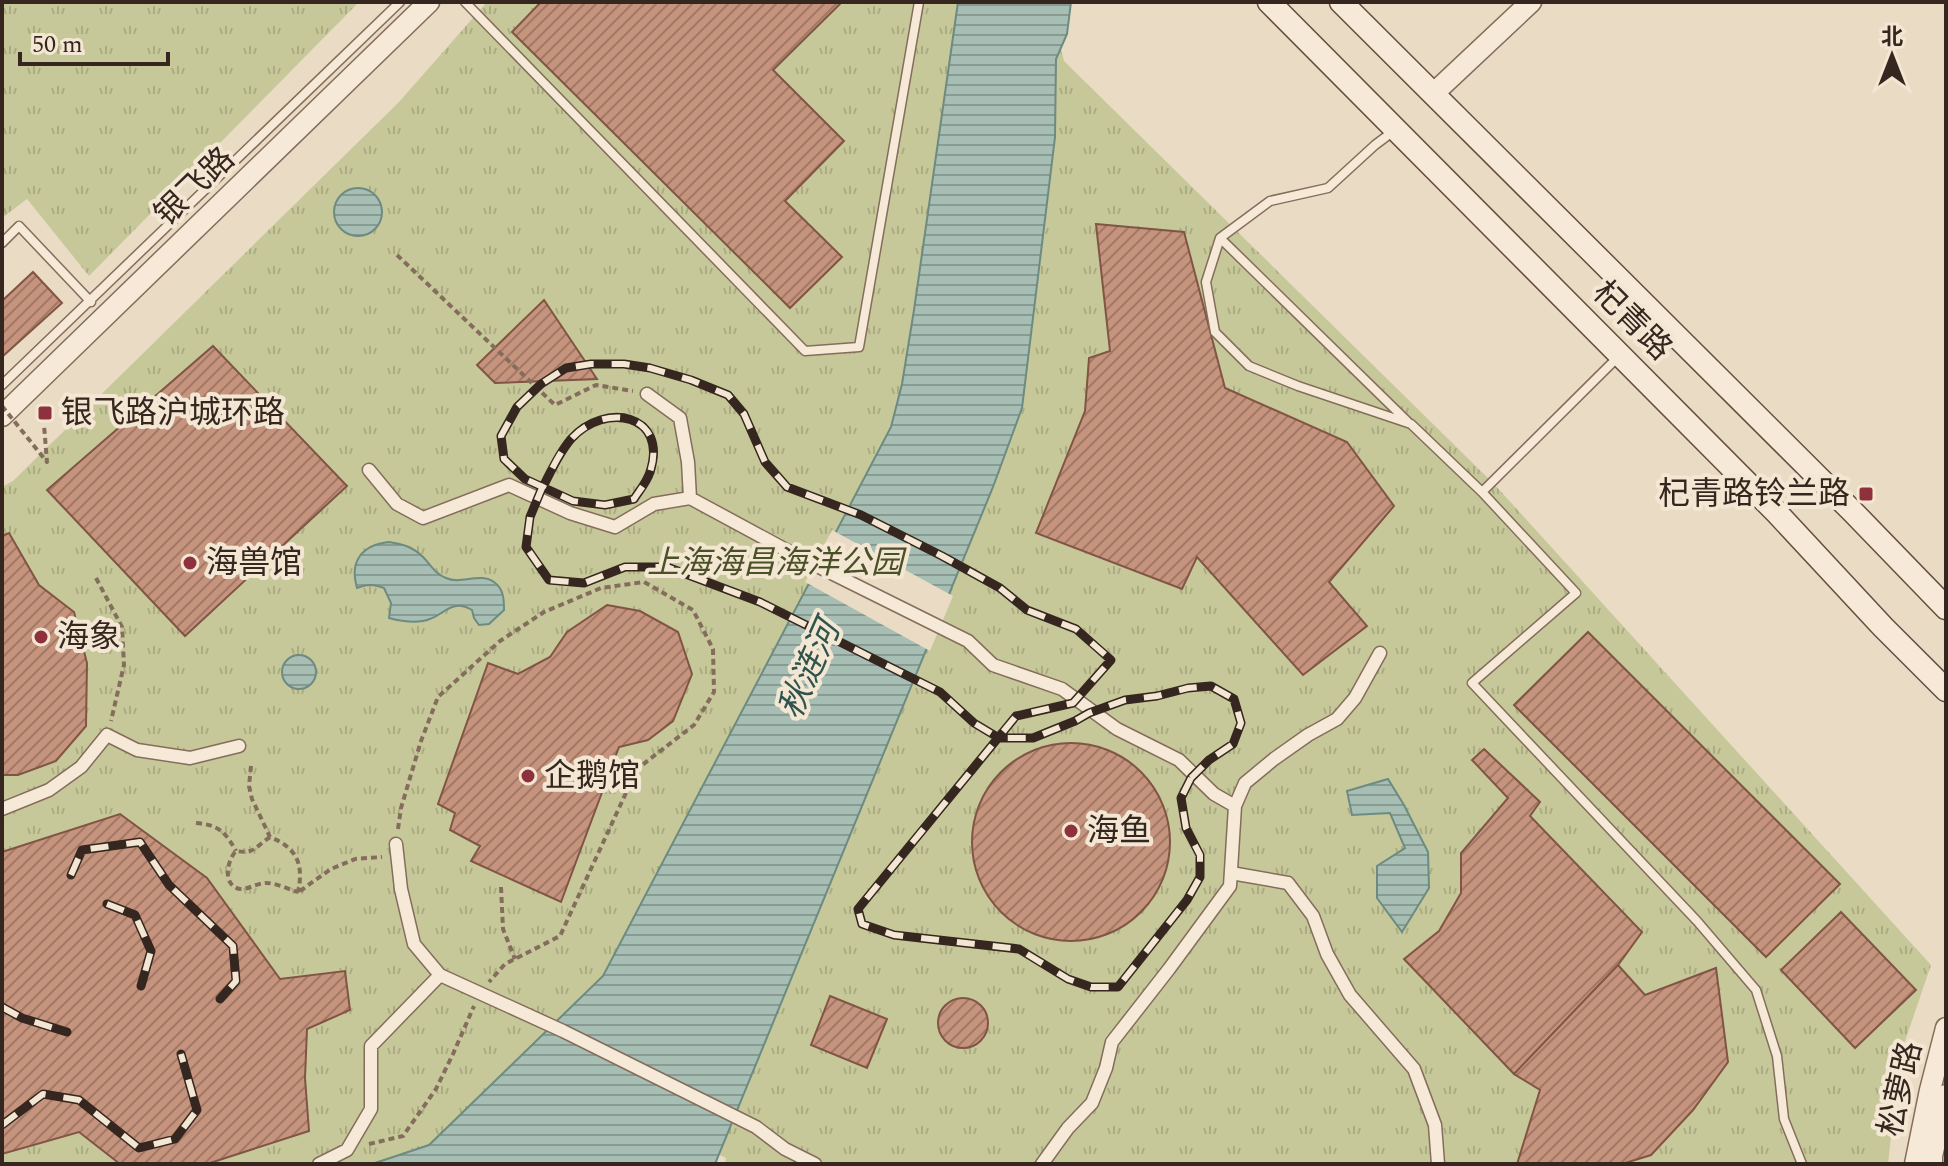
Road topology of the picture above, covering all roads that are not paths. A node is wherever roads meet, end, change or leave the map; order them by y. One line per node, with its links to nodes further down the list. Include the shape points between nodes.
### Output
1 (400, 2): 12 (lane)
2 (429, 2): 16 (street, 银飞路)
3 (465, 2): 4 (lane, via 805,351 859,347)
4 (919, 2)
5 (1269, 2): 9 (main road, 杞青路)
6 (1341, 2): 8 (main road, 杞青路)
7 (1531, 2): 8 (street)
8 (1433, 94): 21 (main road, 杞青路)
9 (1396, 130): 10 (lane, via 1328,188 1270,201); 13 (main road, 杞青路)
10 (1220, 238): 17 (lane); 17 (lane, via 1206,282 1215,332 1249,366)
11 (2, 243): 12 (lane, via 19,226)
12 (91, 302): 14 (lane)
13 (1620, 355): 19 (lane); 23 (main road, 杞青路)
14 (2, 385)
15 (647, 394): 20 (street, via 680,418)
16 (2, 416)
17 (1411, 424): 19 (lane)
18 (369, 470): 20 (street, via 397,504 423,518 509,485 615,527 654,504)
19 (1482, 492): 36 (lane, via 1576,593 1472,683 1756,990 1777,1056 1784,1119)
20 (690, 498): 25 (street, via 968,641 993,665 1062,689 1117,729 1179,760 1214,794)
21 (1946, 608)
22 (1380, 653): 25 (street, via 1337,719 1245,783)
23 (1946, 690)
24 (239, 746): 26 (street, via 190,758 137,750 107,735 81,767 49,790)
25 (1235, 806): 28 (street)
26 (2, 809)
27 (397, 850): 29 (street, via 414,944)
28 (1231, 873): 34 (street, via 1221,899 1112,1042 1092,1103); 35 (street, via 1288,883 1313,916 1350,995 1414,1069 1435,1125)
29 (440, 975): 32 (street, via 371,1046 371,1109 347,1150); 33 (street, via 756,1127)
30 (1946, 1028): 37 (street, 松萝路)
31 (1946, 1095): 38 (street, 松萝路)
32 (319, 1164)
33 (815, 1164)
34 (1042, 1164)
35 (1438, 1164)
36 (1802, 1164)
37 (1915, 1164)
38 (1932, 1164)

